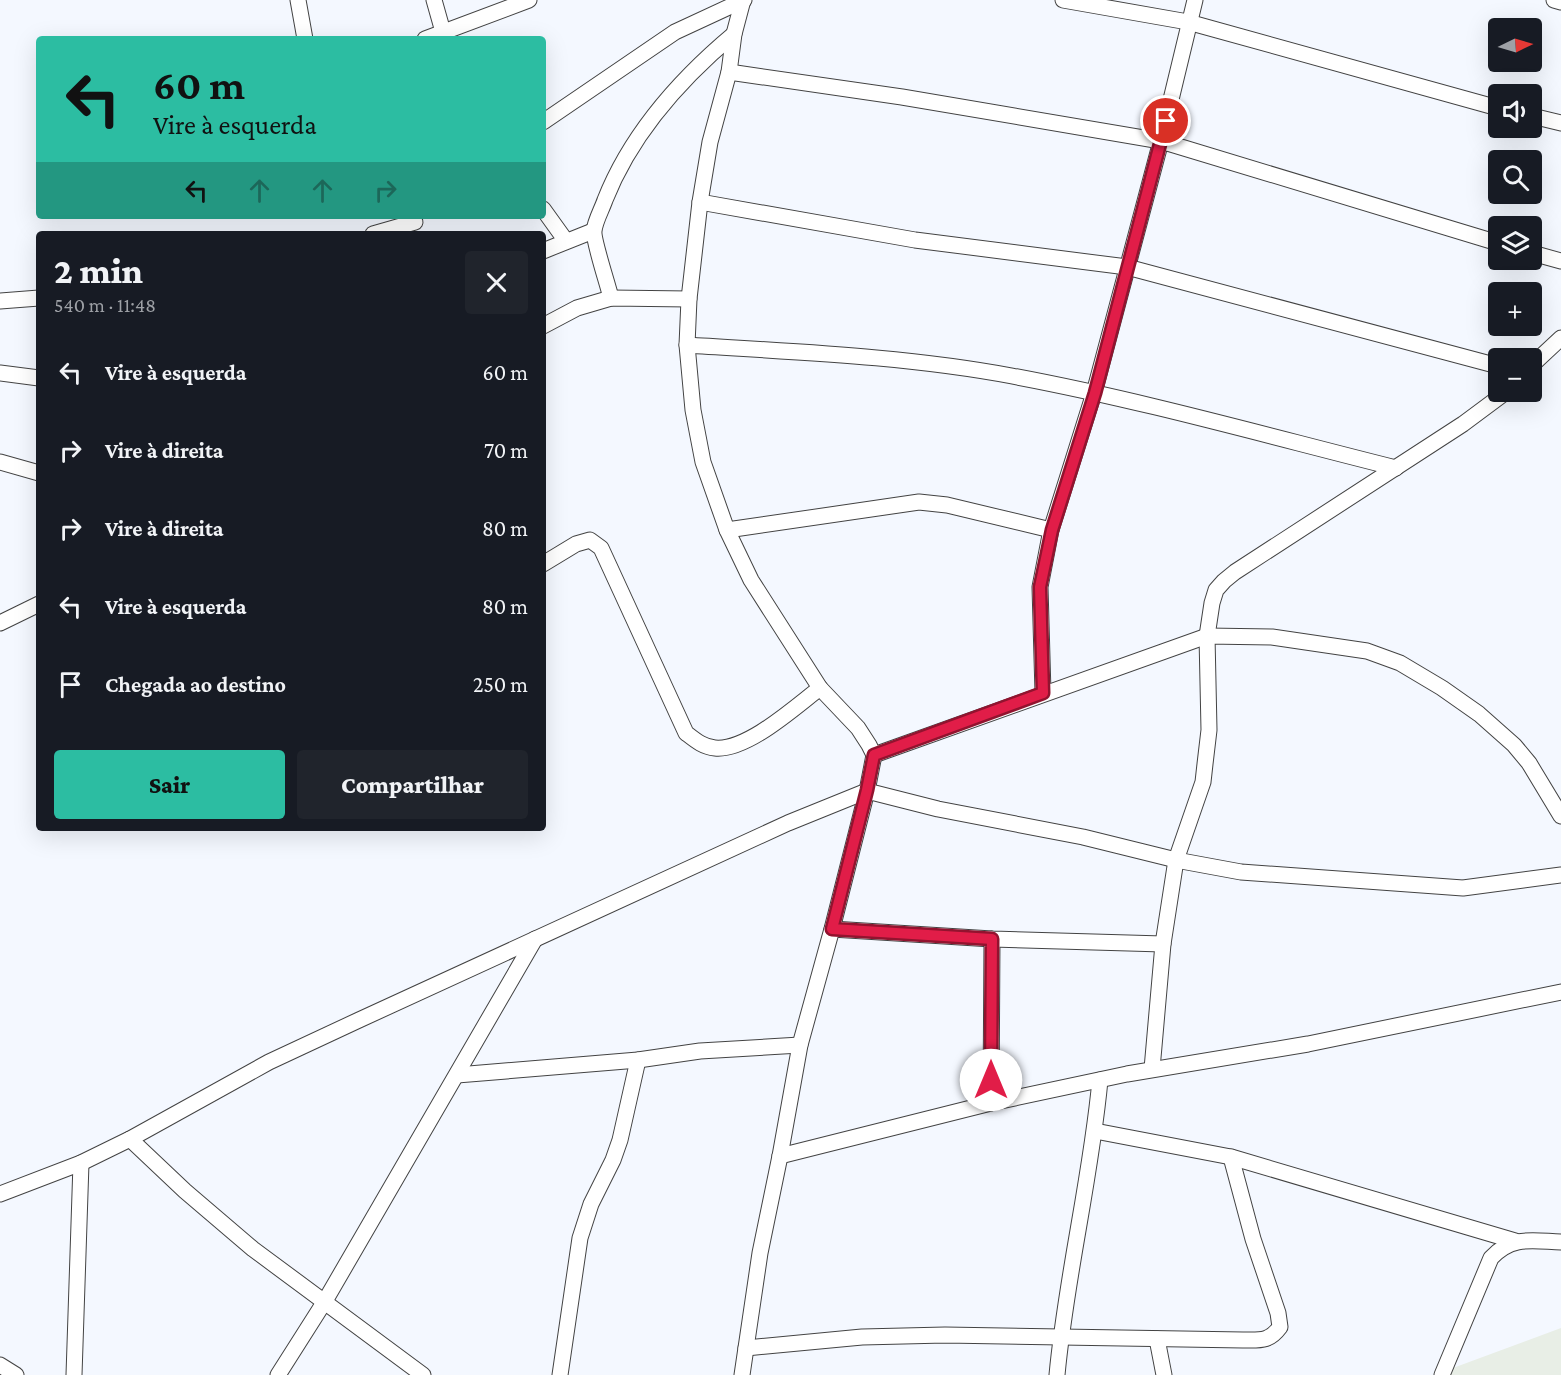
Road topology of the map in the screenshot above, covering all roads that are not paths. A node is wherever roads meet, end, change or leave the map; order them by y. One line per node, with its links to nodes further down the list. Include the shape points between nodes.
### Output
1 (298, 0): 12 (street)
2 (434, 0): 11 (street)
3 (529, 0): 11 (street)
4 (743, 0): 10 (street); 16 (street, via 675,32)
5 (1063, 0): 9 (street)
6 (1195, 0): 9 (street)
7 (1554, 0): 8 (street)
8 (1561, 2)
9 (1188, 22): 14 (street); 18 (street)
10 (734, 34): 13 (street); 23 (street, via 690,72 645,127 616,172)
11 (443, 35)
12 (304, 36)
13 (729, 72): 18 (street); 19 (street, via 710,142)
14 (1488, 105)
15 (1542, 118): 17 (street)
16 (546, 120)
17 (1561, 123)
18 (1161, 141): 24 (street); 29 (street)
19 (700, 202): 29 (street, via 915,240); 32 (street)
20 (546, 213): 25 (street)
21 (416, 224): 22 (street)
22 (386, 231)
23 (593, 231): 25 (street); 31 (street)
24 (1488, 240)
25 (566, 241): 26 (street)
26 (546, 250)
27 (1542, 255): 28 (street)
28 (1561, 261)
29 (1126, 267): 38 (street); 41 (street)
30 (36, 298): 33 (street)
31 (611, 298): 32 (street); 34 (street, via 577,308)
32 (689, 299): 36 (street)
33 (0, 301)
34 (546, 324)
35 (1561, 338): 37 (street)
36 (687, 345): 41 (street, via 898,360 1010,375); 46 (street, via 703,462)
37 (1542, 356)
38 (1488, 363)
39 (0, 373): 40 (street)
40 (36, 378)
41 (1095, 393): 44 (street); 47 (street)
42 (1493, 402): 44 (street)
43 (0, 462): 45 (street)
44 (1396, 468): 51 (street, via 1224,581 1216,590)
45 (36, 472)
46 (728, 530): 47 (street, via 918,502); 52 (street, via 751,580)
47 (1052, 530): 53 (street, via 1040,587)
48 (546, 562): 52 (street, via 590,540 601,548 686,733 699,743 716,748 752,739)
49 (36, 605): 50 (street)
50 (0, 623)
51 (1207, 636): 53 (street); 56 (street, via 1272,637 1328,644 1367,651 1400,663 1443,688 1514,745); 57 (street, via 1209,730 1203,782)
52 (820, 688): 54 (street, via 858,728)
53 (1043, 693): 54 (street)
54 (874, 755): 55 (street)
55 (867, 790): 57 (street); 59 (street); 60 (street)
56 (1561, 816)
57 (1176, 860): 58 (street, via 1241,872 1463,888); 62 (street)
58 (1561, 875)
59 (832, 929): 61 (street); 64 (street)
60 (535, 939): 67 (street); 71 (street, via 269,1062)
61 (992, 939): 62 (street); 69 (street)
62 (1163, 944): 66 (street)
63 (1561, 993): 66 (street, via 1308,1044)
64 (800, 1045): 65 (street, via 700,1051); 72 (street)
65 (638, 1060): 67 (street); 87 (street, via 621,1140 580,1238)
66 (1152, 1069): 68 (street)
67 (457, 1075): 78 (street)
68 (1100, 1080): 69 (street); 70 (street)
69 (991, 1103): 72 (street)
70 (1095, 1131): 73 (street); 79 (street)
71 (130, 1139): 74 (street); 78 (street, via 253,1249)
72 (780, 1156): 81 (street)
73 (1231, 1157): 76 (street); 80 (street, via 1280,1327 1274,1336 1263,1340)
74 (81, 1163): 75 (street); 84 (street)
75 (0, 1194)
76 (1515, 1241): 77 (street); 91 (street, via 1491,1258)
77 (1561, 1242)
78 (325, 1301): 85 (street); 86 (street)
79 (1060, 1338): 80 (street); 81 (street, via 908,1335); 89 (street)
80 (1157, 1339): 90 (street)
81 (746, 1348): 88 (street)
82 (0, 1365): 83 (street)
83 (16, 1375)
84 (74, 1375)
85 (278, 1375)
86 (423, 1375)
87 (560, 1375)
88 (742, 1375)
89 (1057, 1375)
90 (1164, 1375)
91 (1442, 1375)

